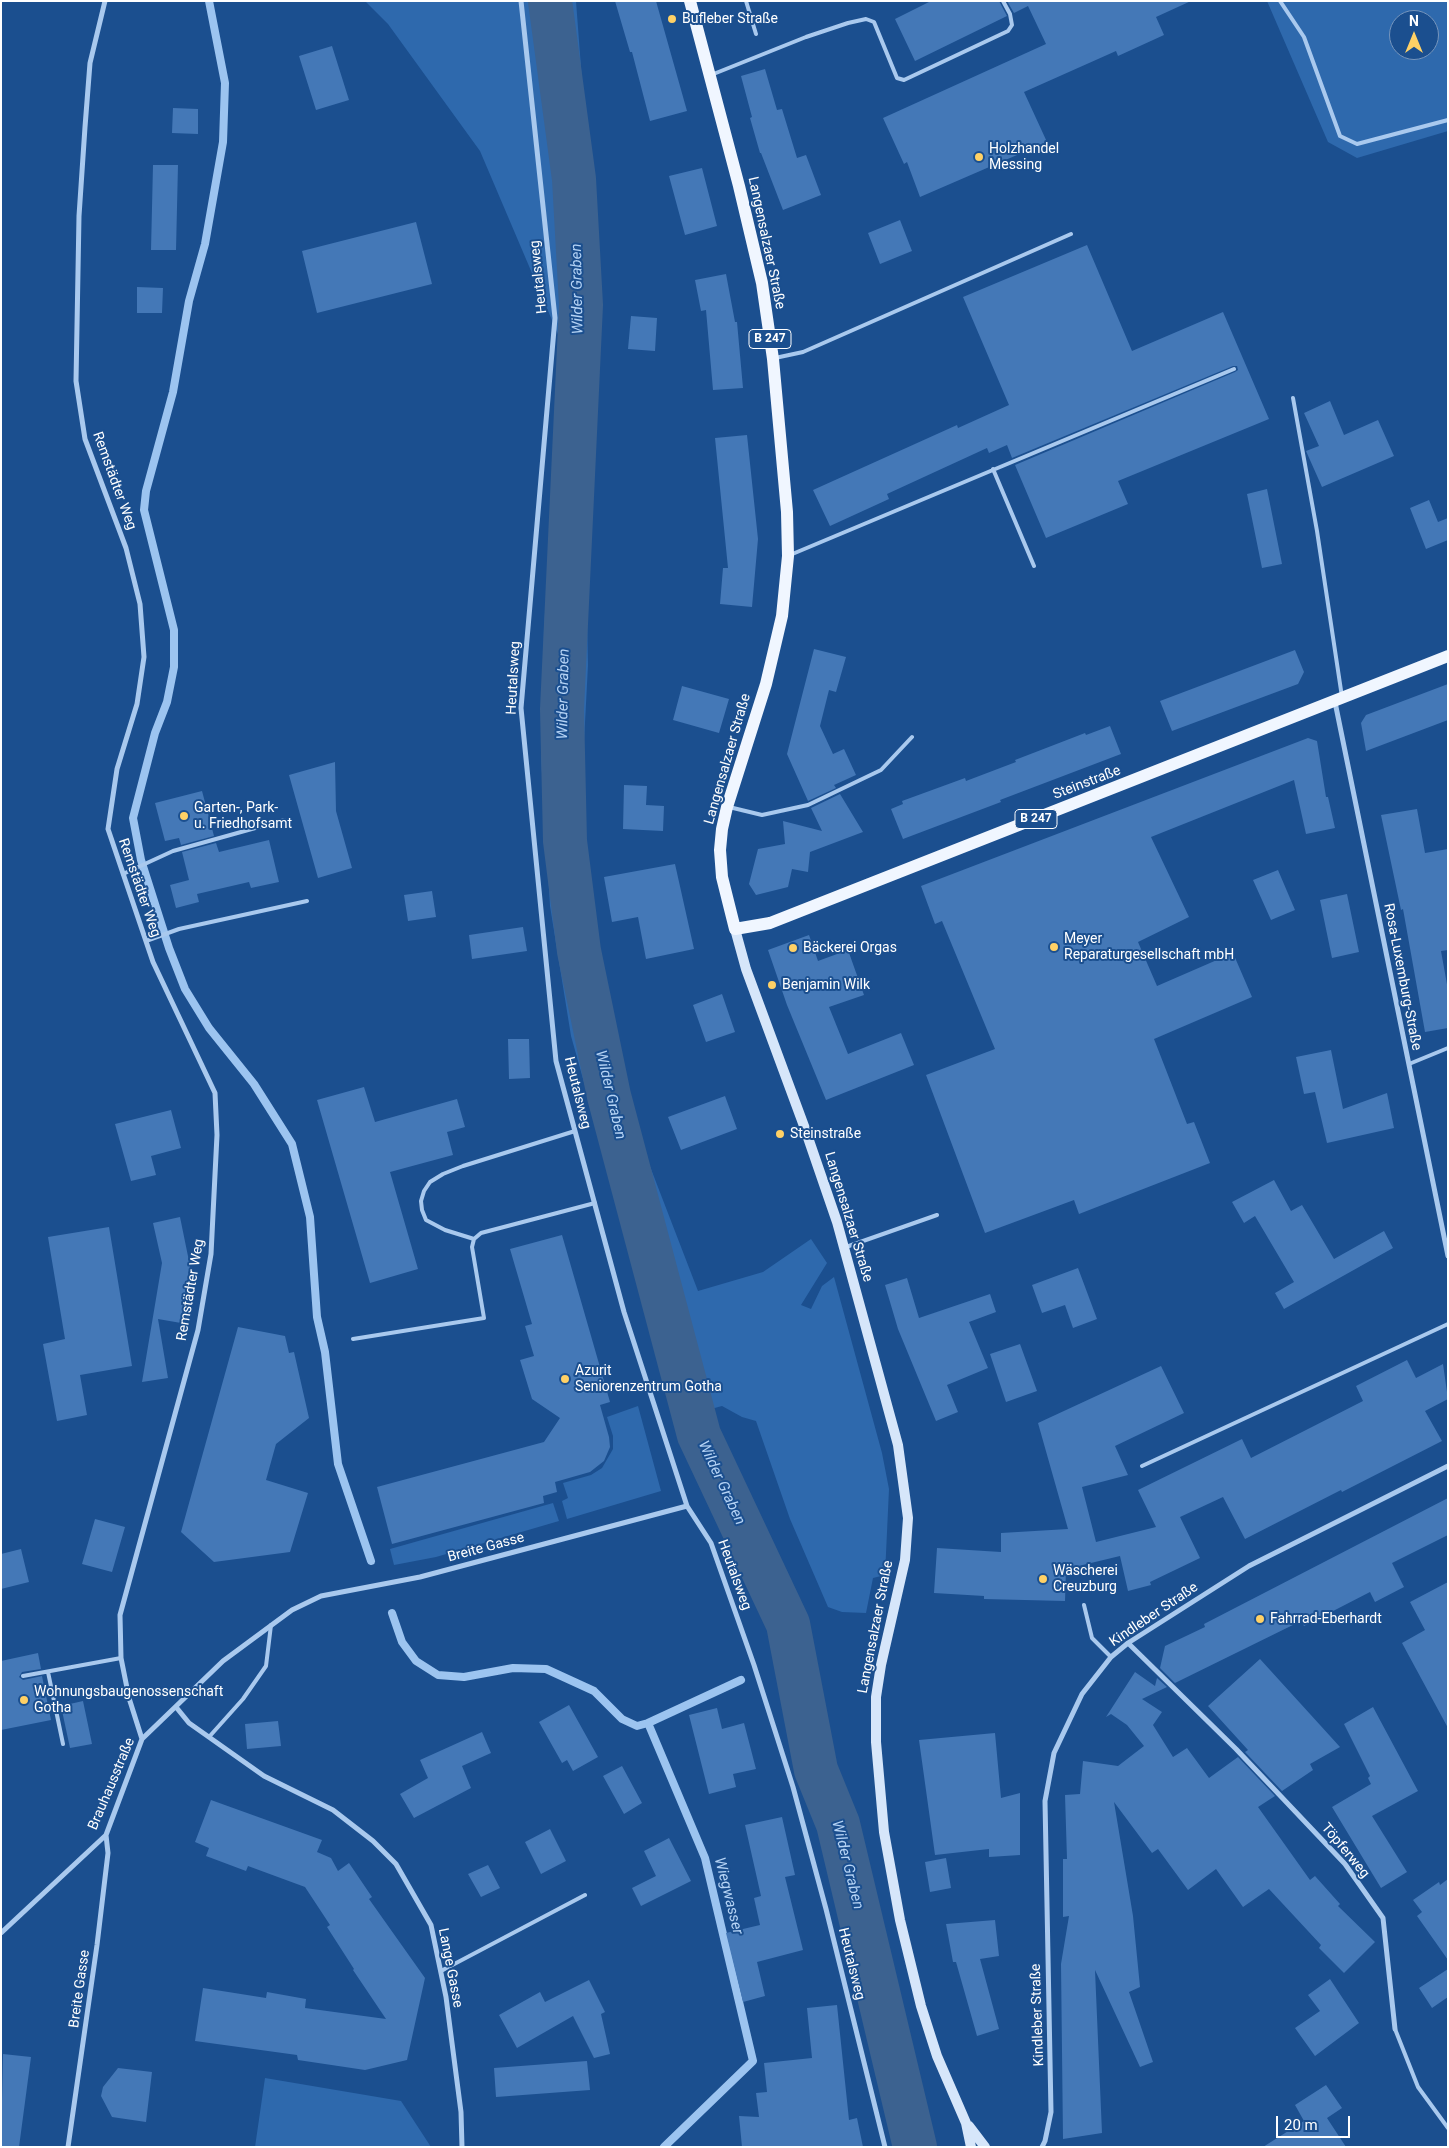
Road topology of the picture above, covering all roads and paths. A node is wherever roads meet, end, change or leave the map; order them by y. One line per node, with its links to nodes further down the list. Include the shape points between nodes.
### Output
1 (105, 1): 22 (street, Remstädter Weg, via 90,63 85,127 79,216 76,381 85,439 126,548 138,594 144,657 137,704 117,769 108,829)
2 (520, 1): 28 (street, Heutalsweg, via 555,318 521,708 556,1061)
3 (690, 1): 8 (main road, Langensalzaer Straße / B 247)
4 (746, 1): 7 (lane)
5 (1003, 1): 8 (lane, via 1012,25 1008,31 904,80 897,78 874,22 866,19 806,38)
6 (1280, 1): 9 (lane, via 1304,37 1340,136 1357,144)
7 (756, 34)
8 (710, 76): 11 (main road, Langensalzaer Straße / B 247, via 762,283)
9 (1448, 120)
10 (1071, 234): 11 (lane, via 803,352)
11 (773, 359): 15 (main road, Langensalzaer Straße / B 247)
12 (1234, 369): 14 (lane)
13 (1293, 398): 18 (lane, via 1317,531)
14 (994, 469): 15 (lane); 16 (lane)
15 (788, 556): 20 (main road, Langensalzaer Straße / B 247, via 782,616 766,684)
16 (1034, 566)
17 (1448, 656): 18 (main road, Steinstraße / B 247)
18 (1339, 700): 24 (main road, Steinstraße / B 247, via 770,923); 27 (street, Rosa-Luxemburg-Straße)
19 (912, 736): 20 (lane, via 880,770 808,805 762,815)
20 (727, 807): 24 (main road, Langensalzaer Straße / B 247, via 722,829 721,868)
21 (284, 820): 22 (lane, via 173,851)
22 (123, 874): 25 (street, Remstädter Weg)
23 (306, 901): 25 (lane, via 179,929)
24 (735, 929): 32 (street, Langensalzaer Straße, via 746,969 804,1126)
25 (146, 941): 44 (street, Remstädter Weg, via 152,962 215,1093 217,1135 211,1254 198,1330 120,1615)
26 (1448, 1048): 27 (lane)
27 (1408, 1064): 33 (street, Rosa-Luxemburg-Straße)
28 (575, 1131): 29 (street, Heutalsweg); 31 (lane, via 463,1166 430,1182 421,1201 426,1220)
29 (594, 1203): 31 (lane, via 481,1233); 38 (street, Heutalsweg, via 624,1312)
30 (937, 1215): 32 (lane)
31 (474, 1239): 35 (lane, via 472,1247 484,1318)
32 (844, 1248): 56 (street, Langensalzaer Straße, via 898,1445 908,1518 905,1560 880,1665 876,1697 876,1742 884,1832 900,1920 921,2006 937,2056)
33 (1448, 1256)
34 (1448, 1324): 36 (lane)
35 (353, 1339)
36 (1142, 1466)
37 (1448, 1466): 42 (street, Kindleber Straße, via 1248,1566)
38 (687, 1506): 40 (street, Breite Gasse, via 420,1577 321,1596); 60 (street, Heutalsweg, via 711,1543 793,1787)
39 (1084, 1606): 43 (lane, via 1092,1638)
40 (292, 1610): 41 (street, Brauhausstraße)
41 (271, 1625): 47 (street, Brauhausstraße, via 223,1661); 48 (lane, via 266,1666 243,1699)
42 (1128, 1643): 43 (street, Kindleber Straße); 55 (street, Töpferweg, via 1236,1749 1345,1864 1383,1918)
43 (1111, 1657): 63 (street, Kindleber Straße, via 1082,1694 1054,1753 1045,1801 1051,2112)
44 (121, 1658): 45 (lane); 49 (street, Remstädter Weg)
45 (48, 1672): 46 (lane); 50 (lane)
46 (23, 1676)
47 (176, 1707): 48 (street, Lange Gasse, via 189,1723); 49 (street, Brauhausstraße)
48 (209, 1737): 54 (street, Lange Gasse, via 264,1776 332,1810 373,1841 396,1864 431,1925)
49 (142, 1739): 51 (street, Brauhausstraße)
50 (63, 1744)
51 (106, 1835): 53 (street, Brauhausstraße); 58 (street, Breite Gasse, via 108,1853 98,1945)
52 (586, 1894): 54 (lane)
53 (1, 1933)
54 (440, 1972): 59 (street, Lange Gasse, via 461,2112)
55 (1395, 2029): 57 (lane, Töpferweg, via 1418,2087)
56 (966, 2123): 61 (street, Langensalzaer Straße); 62 (street, Langensalzaer Straße)
57 (1448, 2128)
58 (68, 2147)
59 (462, 2147)
60 (885, 2147)
61 (971, 2147)
62 (985, 2147)
63 (1042, 2147)

